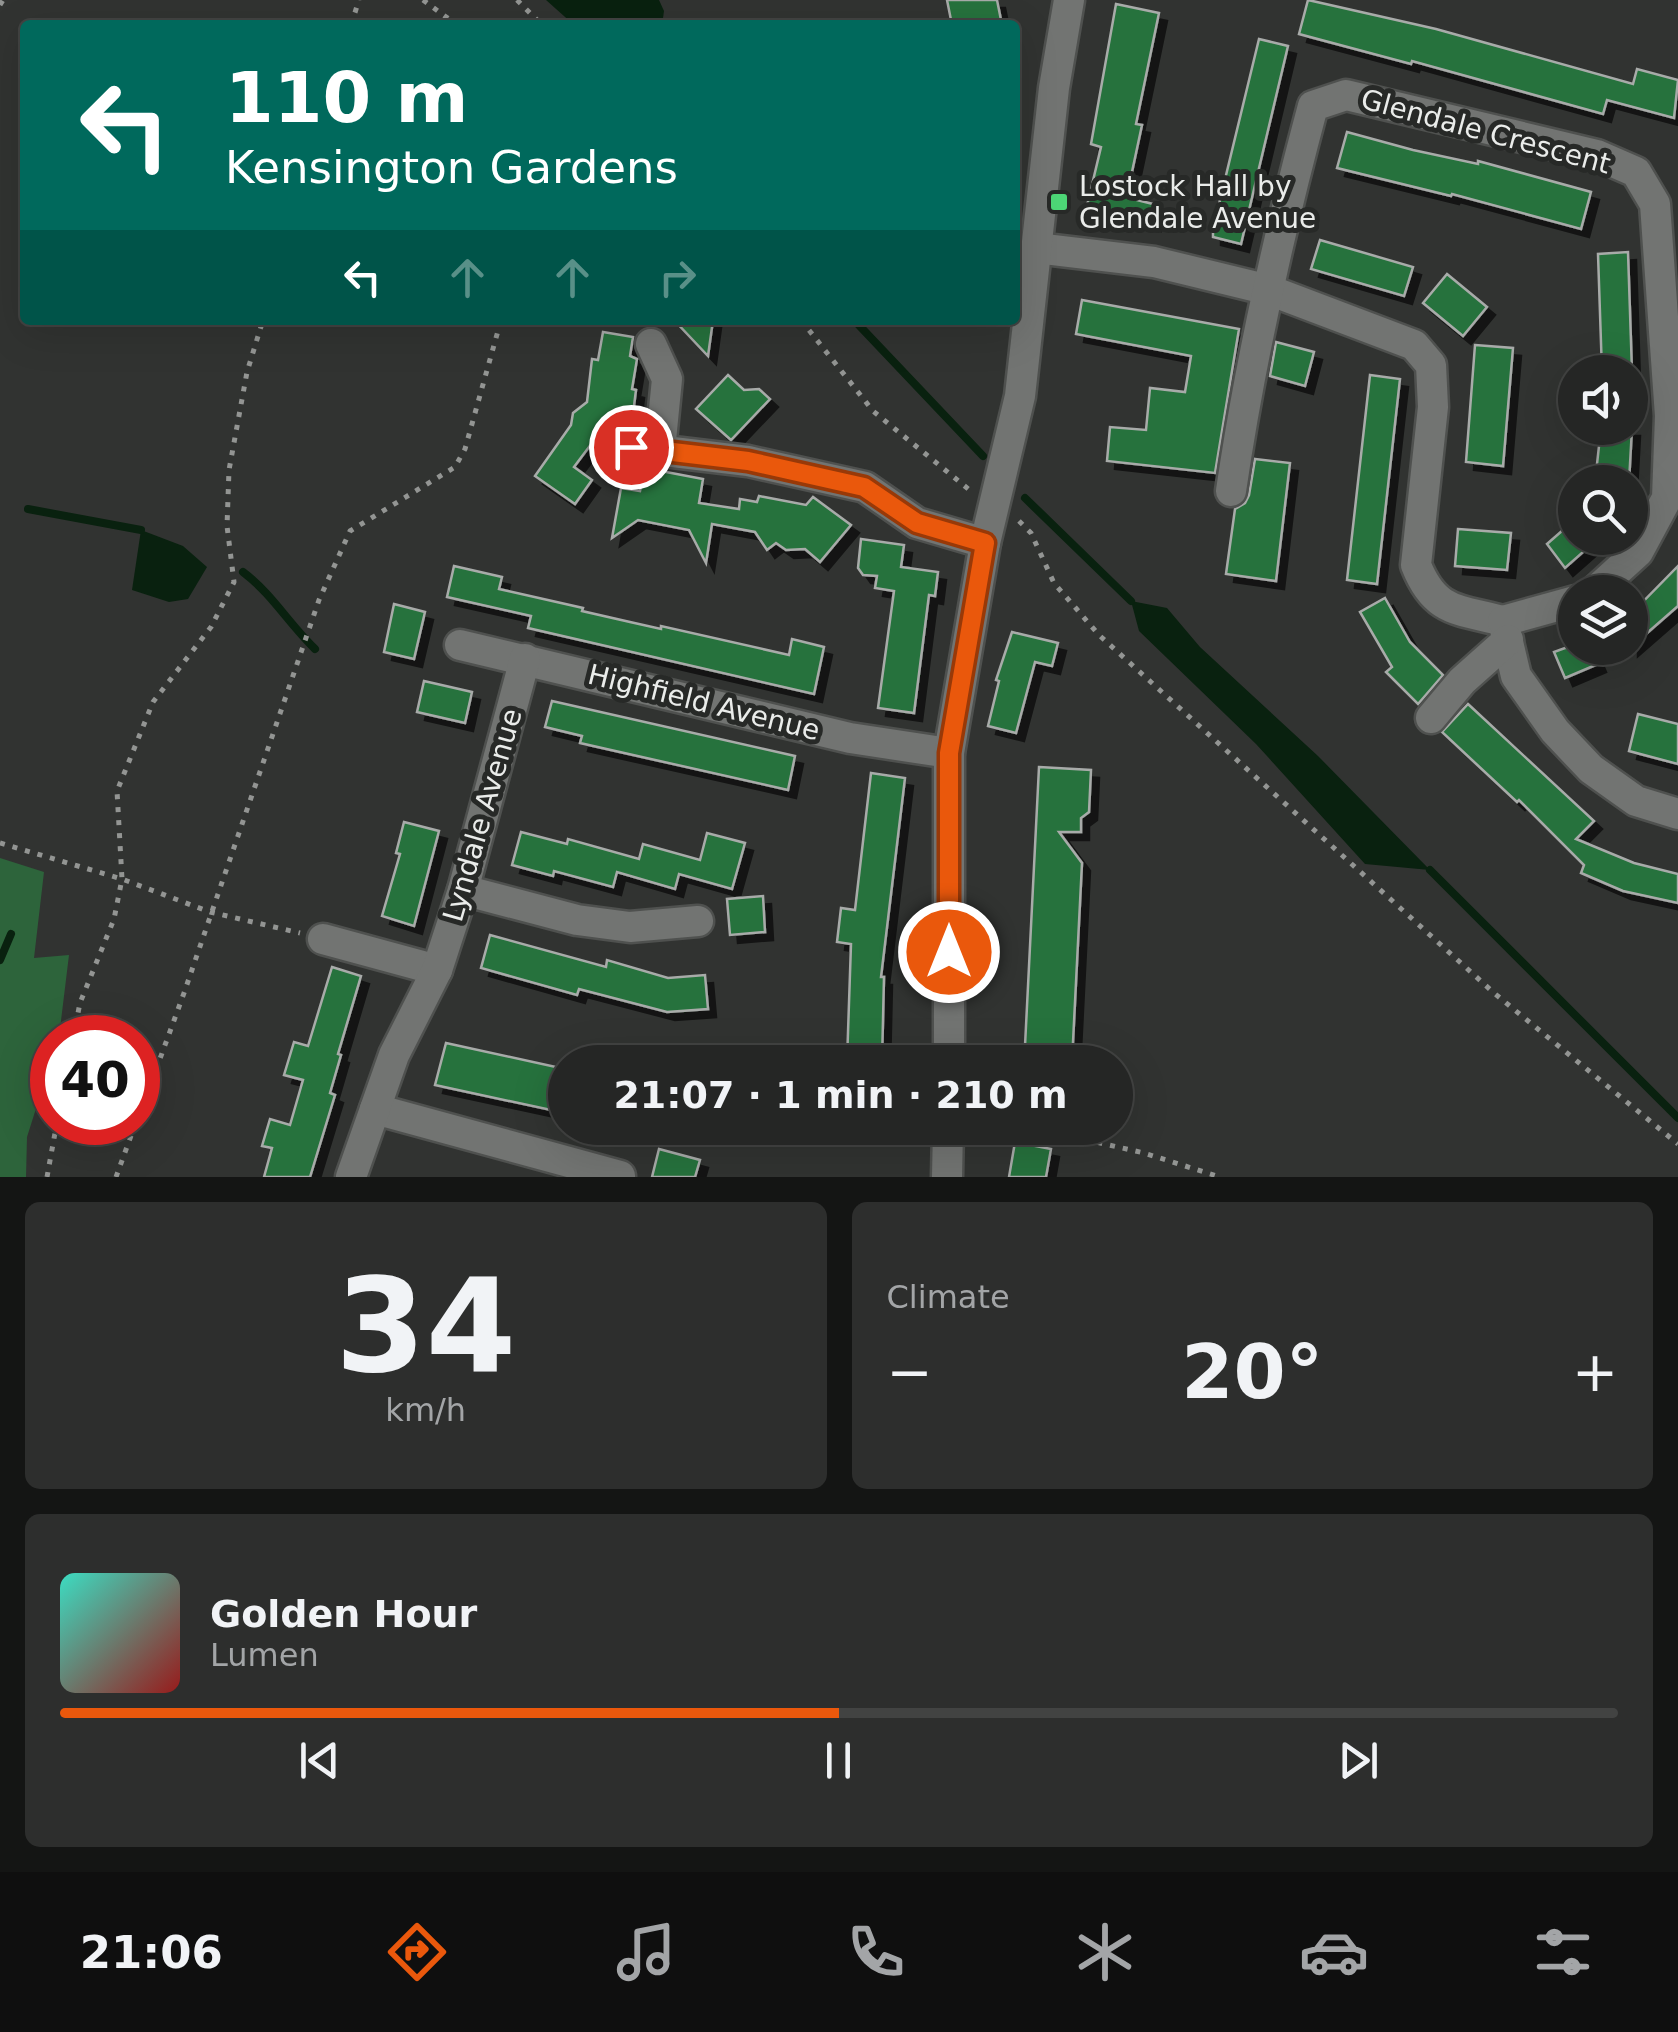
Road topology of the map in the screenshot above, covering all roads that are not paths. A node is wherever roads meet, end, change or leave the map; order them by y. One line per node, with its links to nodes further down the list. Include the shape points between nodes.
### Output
1 (1068, 0): 2 (street)
2 (1036, 248): 3 (street, via 1154,262); 6 (street, via 1020,396)
3 (1269, 290): 5 (street); 7 (street, Glendale Crescent, via 1313,106 1346,94 1579,150 1636,172 1655,204 1670,416 1667,498 1638,552); 9 (street, via 1414,345 1431,365 1433,408 1416,565 1425,588 1444,606)
4 (651, 344): 6 (street, via 667,380 646,449 748,461 864,487 917,523)
5 (1231, 491)
6 (985, 543): 13 (street)
7 (1613, 575)
8 (1558, 608): 9 (street)
9 (1506, 630): 12 (street); 14 (street, via 1516,676 1555,731 1636,801)
10 (460, 645): 11 (street, Highfield Avenue)
11 (525, 659): 13 (street, Highfield Avenue, via 850,738); 15 (street, Lyndale Avenue)
12 (1430, 718)
13 (949, 753): 19 (street)
14 (1678, 814)
15 (463, 890): 16 (street, via 630,927); 18 (street, Lyndale Avenue)
16 (698, 921)
17 (323, 939): 18 (street)
18 (438, 970): 20 (street, Lyndale Avenue)
19 (948, 1045)
20 (375, 1109): 22 (street); 23 (street, Lyndale Avenue)
21 (948, 1145): 24 (street)
22 (620, 1176)
23 (351, 1177)
24 (947, 1177)

